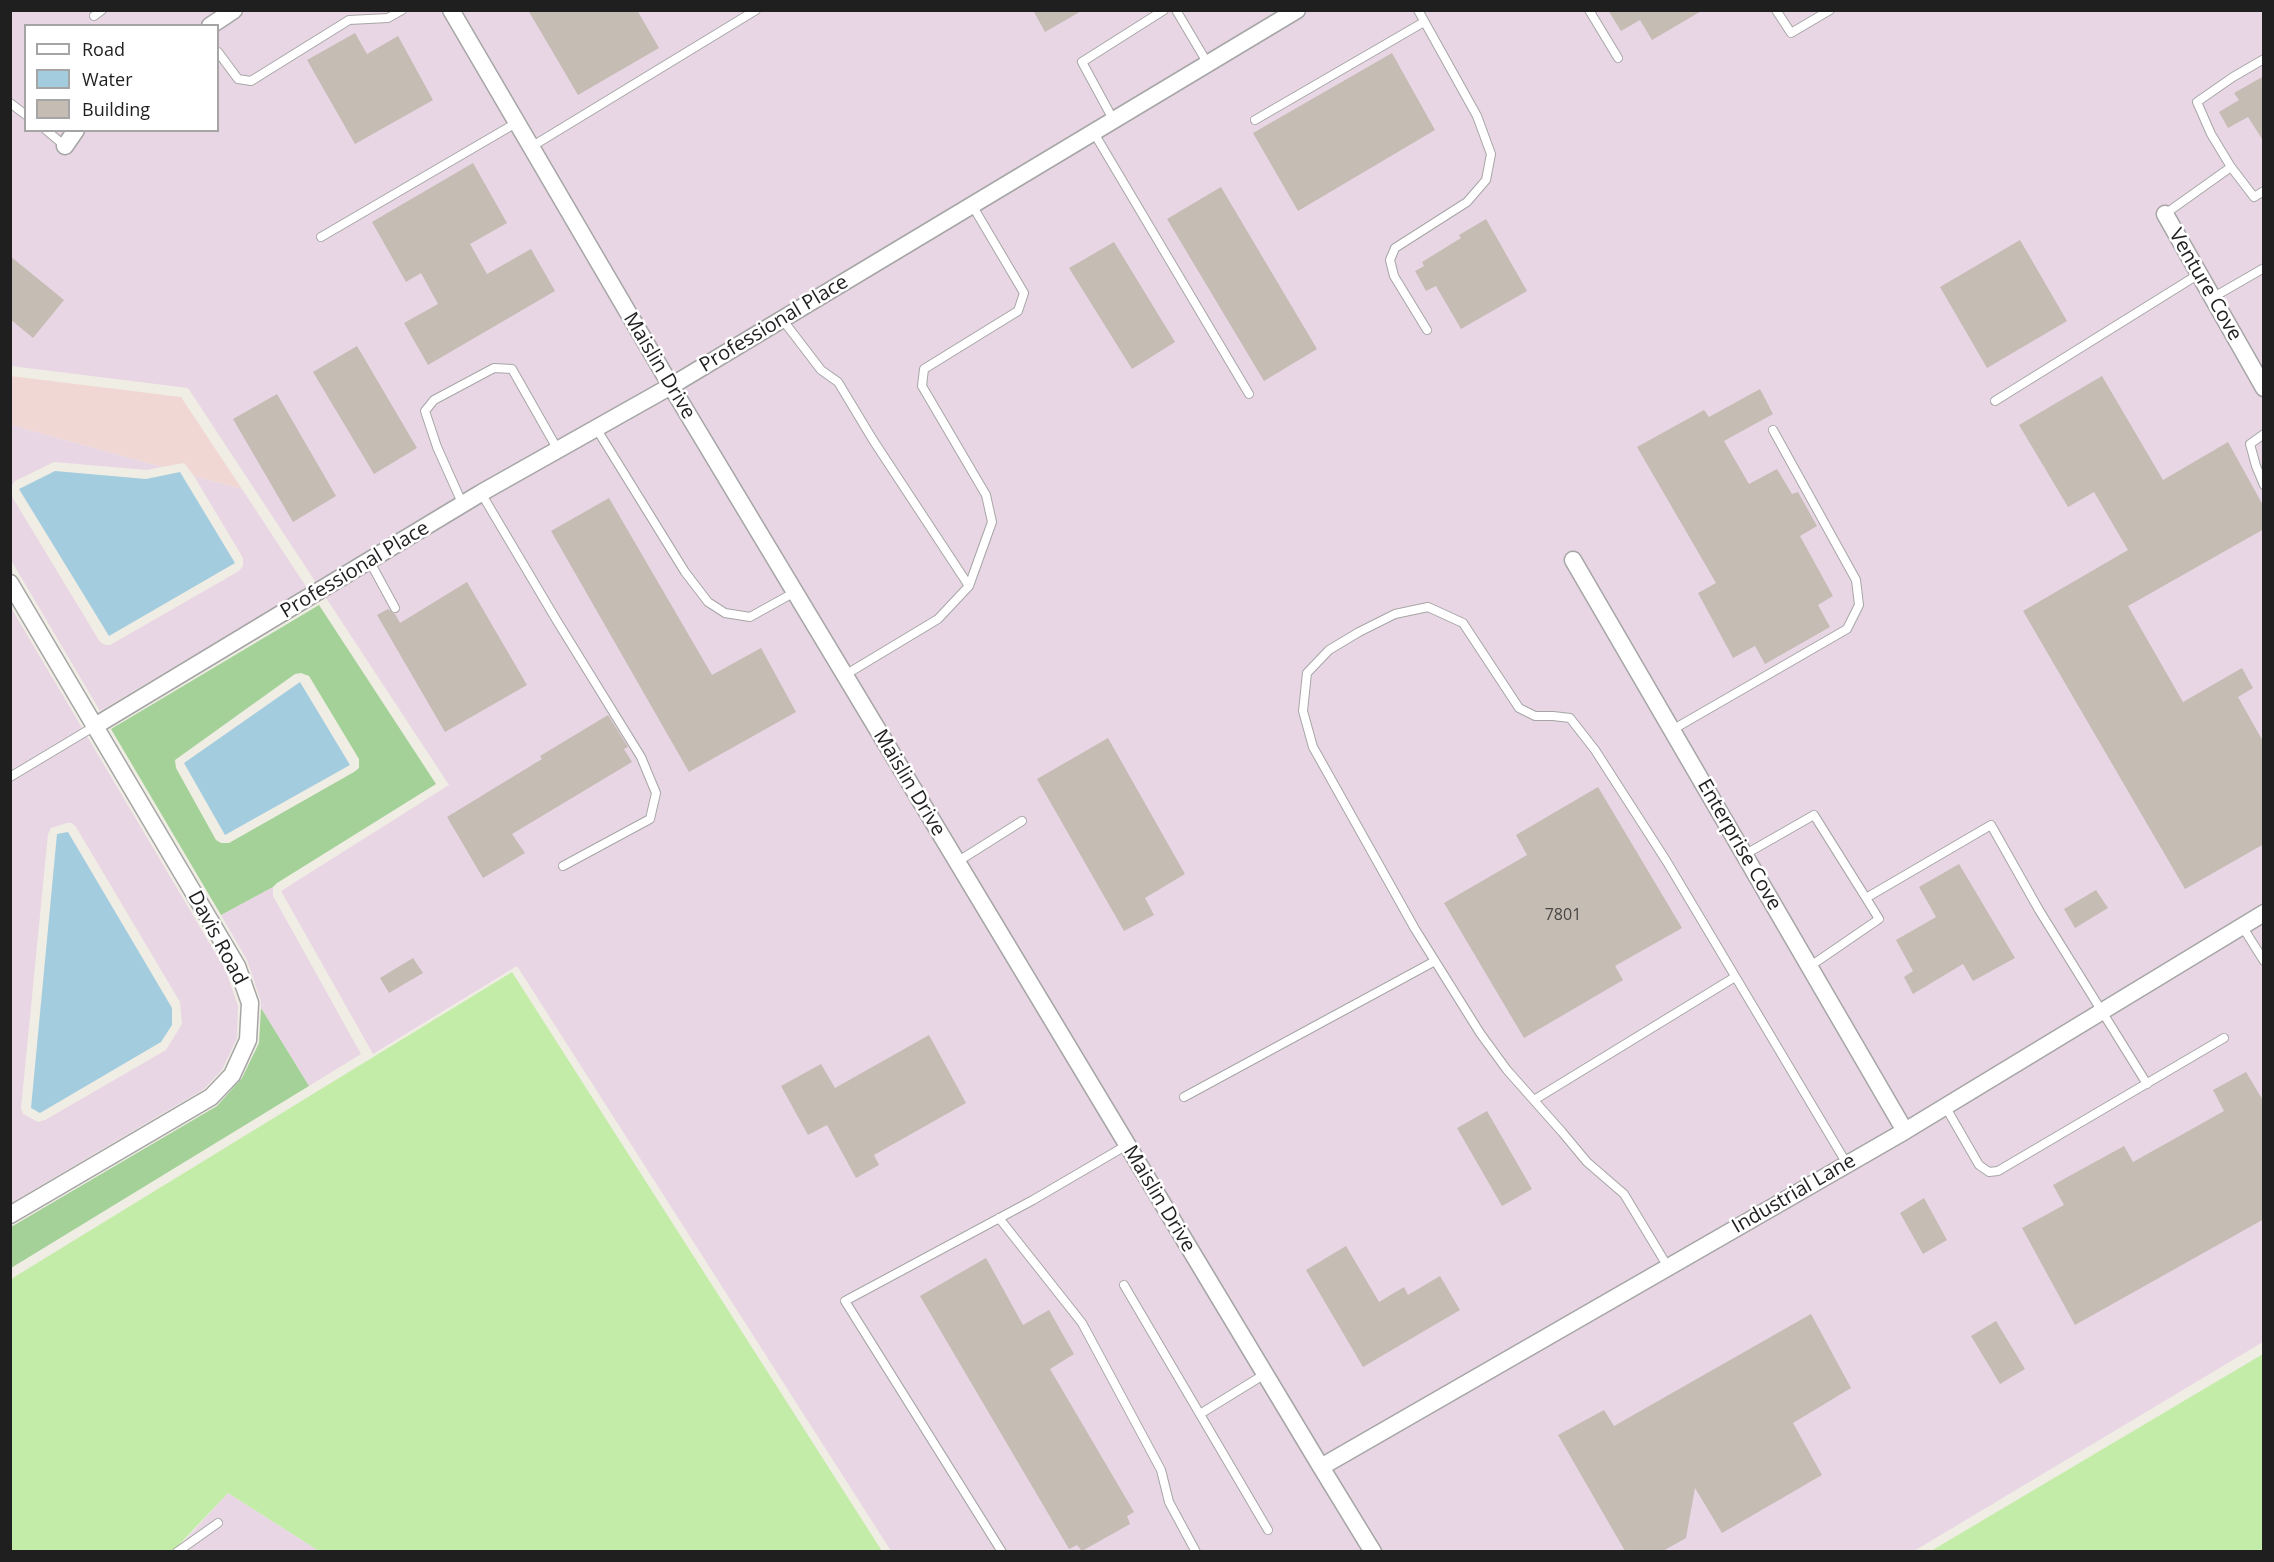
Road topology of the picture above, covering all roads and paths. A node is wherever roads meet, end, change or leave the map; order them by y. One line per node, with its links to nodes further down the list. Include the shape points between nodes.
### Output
1 (102, 10): 13 (lane)
2 (234, 10): 15 (street)
3 (402, 10): 16 (lane, via 388,18 349,20 251,81 238,79)
4 (451, 10): 24 (street, Maislin Drive)
5 (756, 10): 29 (lane)
6 (1164, 10): 23 (lane, via 1082,62)
7 (1176, 10): 19 (lane)
8 (1297, 10): 19 (street, Professional Place)
9 (1418, 10): 14 (lane)
10 (1589, 10): 17 (lane)
11 (1776, 10): 12 (lane, via 1791,33)
12 (1830, 10)
13 (94, 16)
14 (1424, 21): 22 (lane); 39 (lane, via 1477,116 1491,154 1486,180 1467,202 1395,248 1390,260 1394,276)
15 (213, 24)
16 (219, 52)
17 (1618, 58)
18 (2264, 59): 30 (lane, via 2197,102)
19 (1208, 64): 23 (street, Professional Place)
20 (10, 102): 21 (lane)
21 (24, 112)
22 (1255, 120)
23 (1114, 121): 27 (street, Professional Place)
24 (516, 123): 29 (street, Maislin Drive); 34 (lane)
25 (48, 132): 28 (lane)
26 (75, 132): 28 (street)
27 (1094, 133): 32 (street, Professional Place); 42 (lane)
28 (65, 146)
29 (530, 147): 41 (street, Maislin Drive)
30 (2231, 167): 31 (lane, via 2254,197); 33 (lane)
31 (2264, 192)
32 (972, 206): 38 (street, Professional Place); 54 (lane, via 1024,293 1018,311 924,369 922,386 986,495 992,522)
33 (2165, 214): 36 (street, Venture Cove)
34 (321, 237)
35 (2264, 268): 37 (lane)
36 (2199, 274): 37 (street, Venture Cove); 43 (lane)
37 (2212, 298): 40 (street, Venture Cove)
38 (782, 319): 41 (street, Professional Place); 54 (lane, via 821,370 838,382)
39 (1427, 330)
40 (2262, 380)
41 (671, 386): 44 (street, Professional Place); 55 (street, Maislin Drive)
42 (1249, 394)
43 (1995, 401)
44 (596, 428): 47 (street, Professional Place); 55 (lane, via 685,572 708,602 725,613 750,617)
45 (1773, 430): 59 (lane, via 1856,580 1859,605 1847,629)
46 (2264, 434): 48 (lane, via 2250,444)
47 (558, 450): 49 (street, Professional Place); 50 (lane, via 512,369 494,368 434,400 425,411)
48 (2264, 485)
49 (482, 494): 50 (street, Professional Place); 64 (lane, via 641,757 657,793 650,819)
50 (463, 505): 52 (street, Professional Place)
51 (1573, 560): 59 (street, Enterprise Cove)
52 (370, 562): 56 (lane); 58 (street, Professional Place)
53 (10, 583): 58 (street, Davis Road)
54 (969, 586): 57 (lane, via 938,619)
55 (795, 592): 57 (street, Maislin Drive)
56 (395, 608)
57 (845, 675): 63 (street, Maislin Drive)
58 (95, 726): 60 (lane); 81 (street, Davis Road, via 237,966 250,1003 248,1040 232,1075 211,1097)
59 (1672, 730): 62 (street, Enterprise Cove)
60 (10, 777)
61 (1023, 820): 63 (lane)
62 (1744, 855): 65 (lane, via 1814,815); 70 (street, Enterprise Cove)
63 (957, 862): 79 (street, Maislin Drive)
64 (563, 866)
65 (1866, 898): 70 (lane, via 1879,919); 72 (lane, via 1991,825)
66 (2264, 913): 67 (street, Industrial Lane)
67 (2242, 926): 69 (lane); 72 (street, Industrial Lane)
68 (1435, 961): 71 (lane, via 1313,747 1303,711 1307,673 1329,650 1395,614 1428,607 1463,623 1519,708 1535,716 1570,718 1667,862); 75 (lane); 76 (lane, via 1480,1033)
69 (2264, 961)
70 (1809, 967): 78 (street, Enterprise Cove)
71 (1735, 977): 76 (lane); 80 (lane)
72 (2103, 1011): 74 (lane); 77 (street, Industrial Lane)
73 (2224, 1038): 74 (lane)
74 (2147, 1084): 77 (lane, via 1998,1171 1989,1172 1979,1165)
75 (1184, 1097)
76 (1534, 1100): 83 (lane, via 1587,1162 1624,1194)
77 (1945, 1106): 78 (street, Industrial Lane)
78 (1905, 1131): 80 (street, Industrial Lane)
79 (1126, 1144): 82 (lane); 85 (street, Maislin Drive)
80 (1847, 1164): 83 (street, Industrial Lane)
81 (10, 1215)
82 (999, 1218): 91 (lane, via 845,1302); 92 (lane, via 1082,1323 1161,1470 1169,1502)
83 (1668, 1267): 87 (street, Industrial Lane)
84 (1124, 1285): 86 (lane)
85 (1264, 1374): 86 (lane); 87 (street, Maislin Drive)
86 (1200, 1414): 89 (lane)
87 (1320, 1467): 93 (street, Maislin Drive)
88 (218, 1523): 90 (lane)
89 (1268, 1530)
90 (177, 1551)
91 (1002, 1551)
92 (1196, 1551)
93 (1373, 1551)

